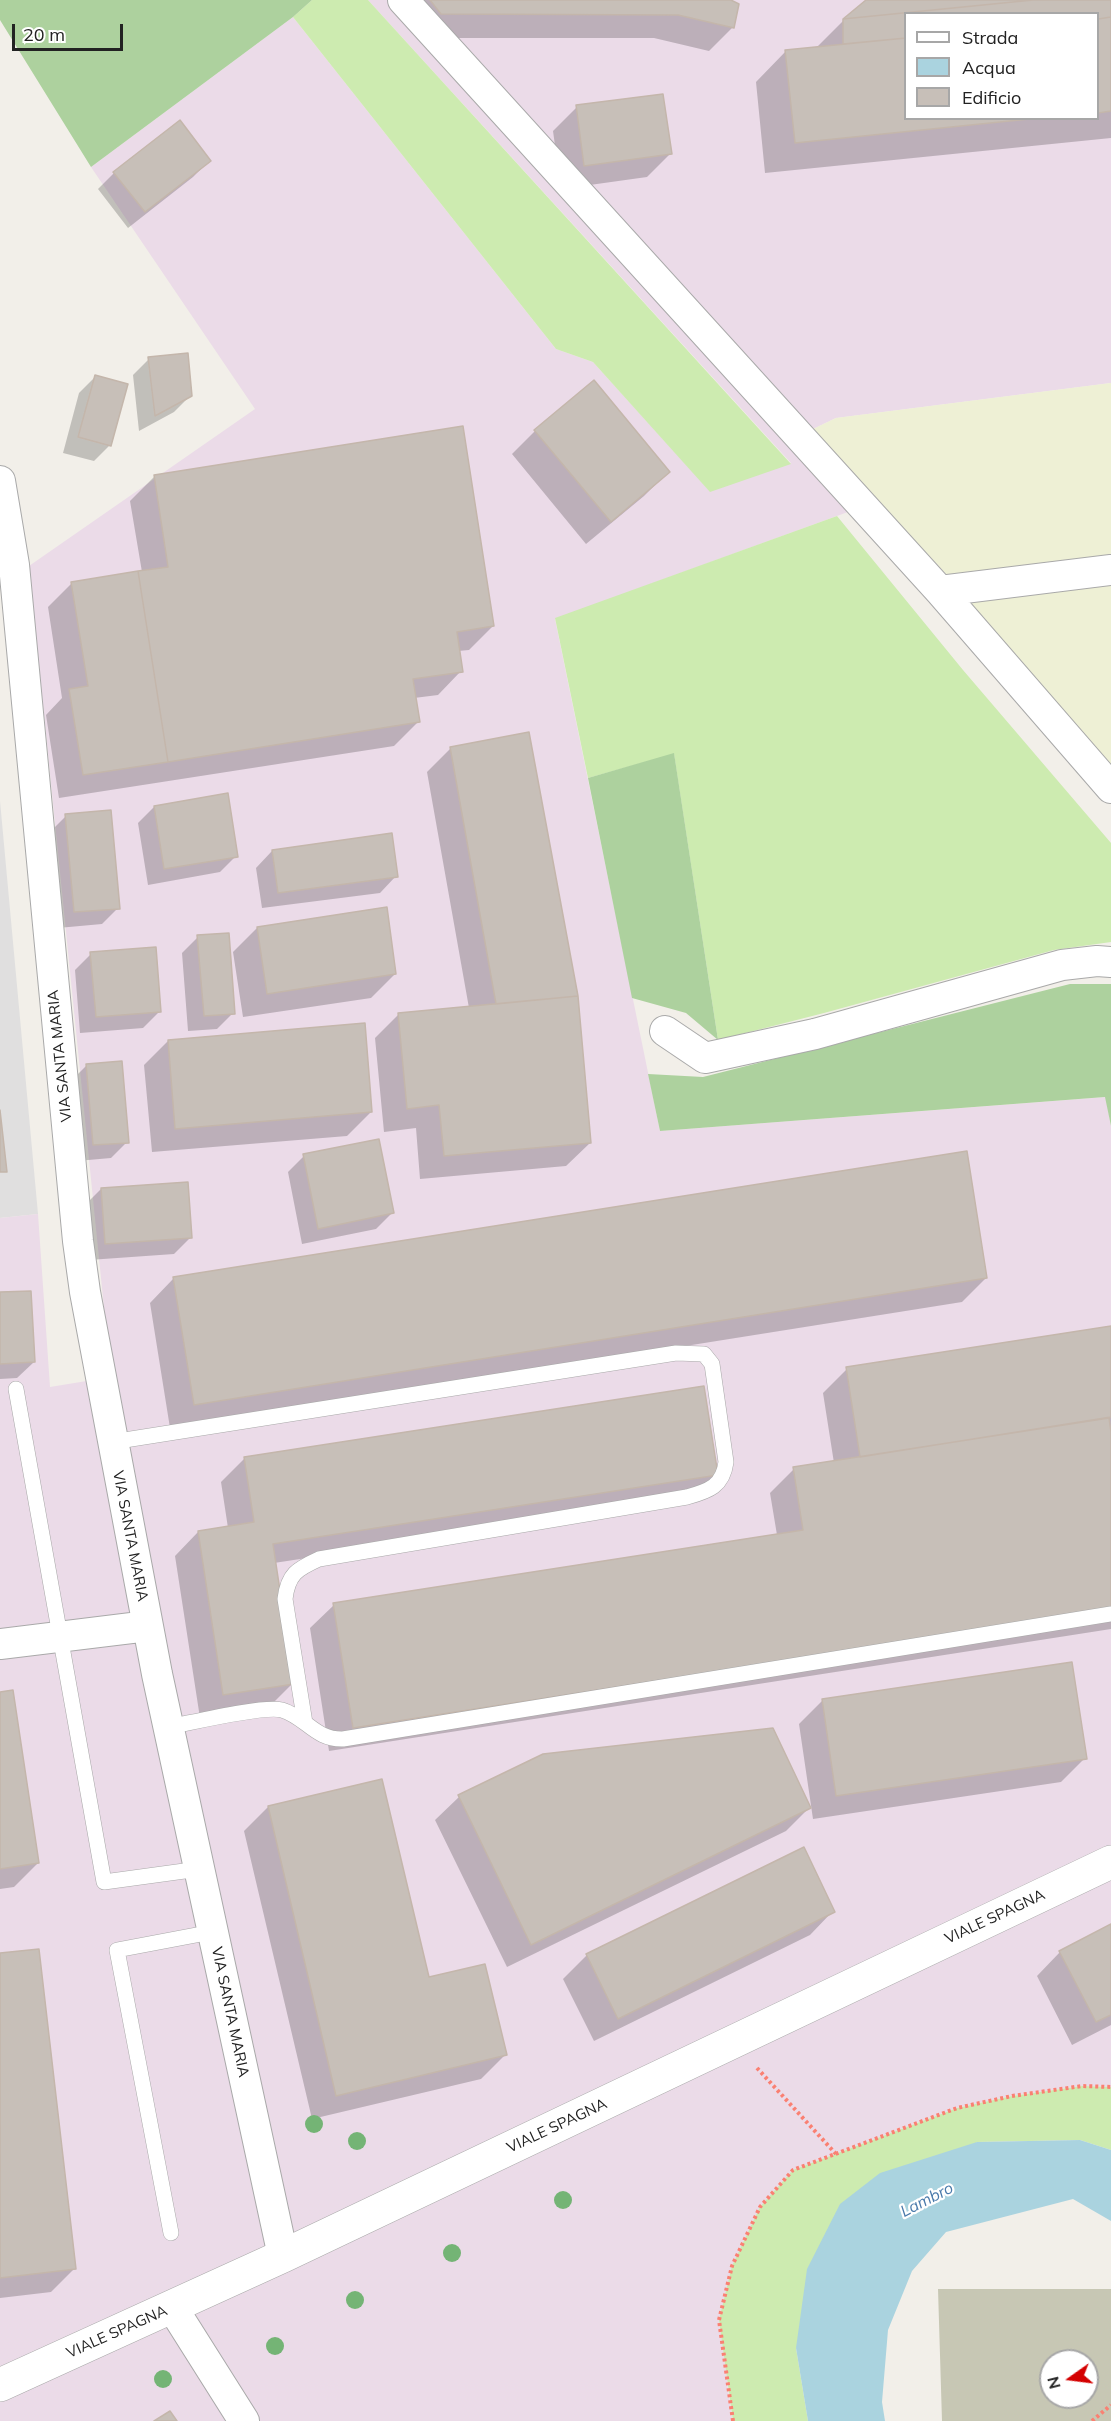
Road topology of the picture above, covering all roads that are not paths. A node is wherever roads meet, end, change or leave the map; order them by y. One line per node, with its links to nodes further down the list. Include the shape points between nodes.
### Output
1 (403, 0): 4 (street)
2 (0, 481): 9 (street, VIA SANTA MARIA, via 14,565 78,1241)
3 (1111, 570): 4 (street)
4 (940, 591): 5 (street)
5 (1111, 788)
6 (1111, 962): 7 (street, via 1062,965 815,1034 705,1058)
7 (664, 1031)
8 (16, 1389): 12 (lane)
9 (112, 1442): 11 (street, VIA SANTA MARIA); 14 (lane, via 676,1353 704,1354 712,1364 726,1462 720,1482 709,1489 687,1497 319,1559 294,1573 287,1584 285,1599)
10 (1111, 1614): 14 (lane, via 343,1740 330,1740)
11 (148, 1626): 12 (street); 15 (street, VIA SANTA MARIA)
12 (61, 1637): 13 (street); 17 (lane, via 104,1882)
13 (0, 1644)
14 (305, 1723): 15 (lane, via 279,1709)
15 (168, 1727): 17 (street, VIA SANTA MARIA)
16 (1111, 1862): 20 (street, VIALE SPAGNA)
17 (199, 1869): 18 (street, VIA SANTA MARIA)
18 (212, 1932): 19 (lane, via 117,1950); 20 (street, VIA SANTA MARIA)
19 (171, 2233)
20 (283, 2256): 21 (street, VIALE SPAGNA)
21 (172, 2307): 22 (street, VIALE SPAGNA); 23 (street)
22 (0, 2385)
23 (244, 2421)

